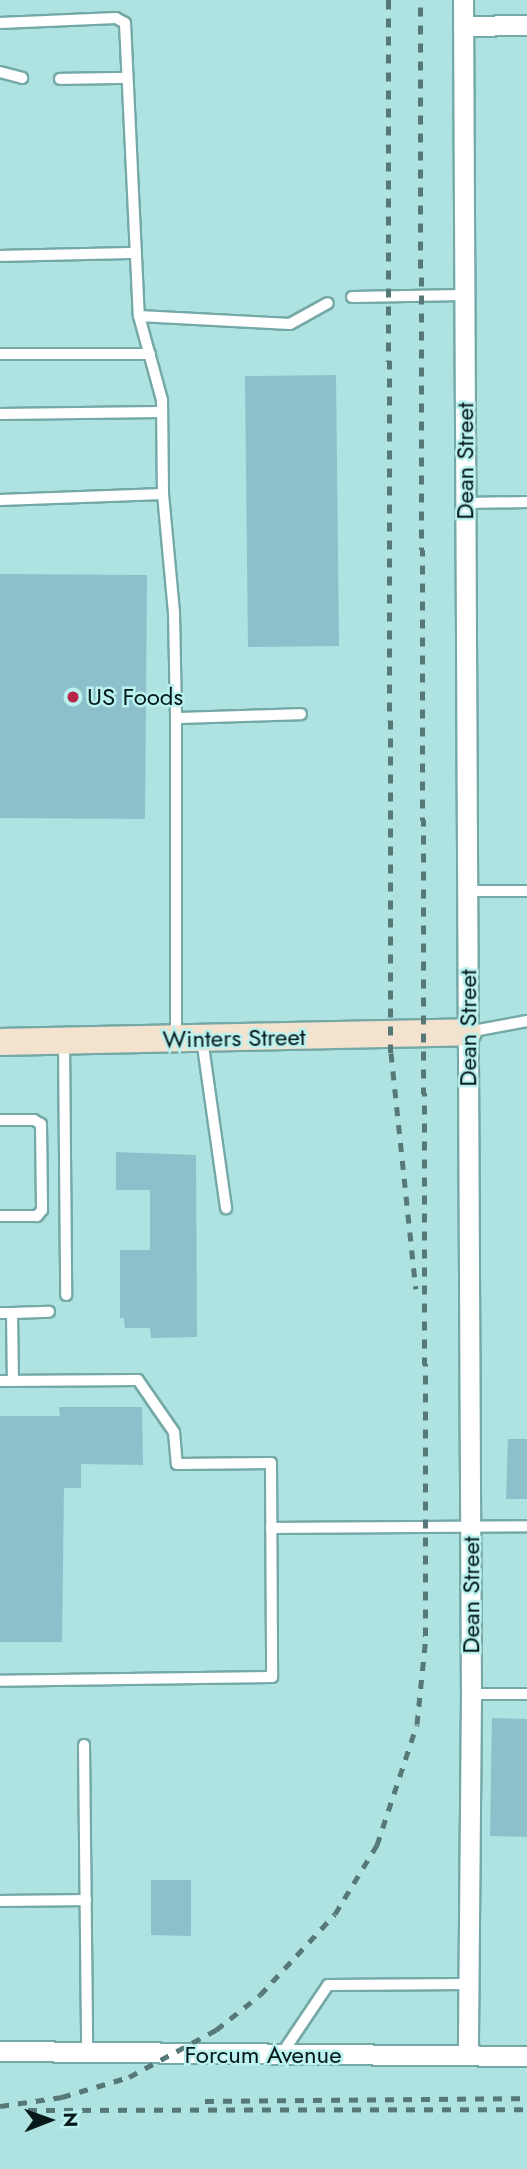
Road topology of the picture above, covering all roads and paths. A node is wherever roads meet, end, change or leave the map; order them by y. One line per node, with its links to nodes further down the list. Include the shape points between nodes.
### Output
1 (463, 0): 5 (street, Dean Street)
2 (472, 0): 5 (lane)
3 (0, 23): 8 (lane, via 116,18 125,23)
4 (527, 25): 5 (street)
5 (463, 26): 12 (street, Dean Street)
6 (0, 72): 7 (lane)
7 (22, 78)
8 (127, 78): 9 (lane); 10 (lane)
9 (60, 79)
10 (136, 253): 11 (lane); 15 (lane)
11 (0, 256)
12 (464, 295): 13 (lane); 23 (street, Dean Street)
13 (352, 297)
14 (328, 303): 15 (lane, via 290,324)
15 (139, 316): 17 (lane)
16 (0, 354): 17 (lane)
17 (149, 354): 18 (lane)
18 (161, 412): 19 (lane); 20 (lane)
19 (0, 414)
20 (163, 494): 21 (lane); 25 (lane, via 174,612)
21 (0, 500)
22 (527, 502): 23 (lane)
23 (466, 503): 26 (street, Dean Street)
24 (301, 714): 25 (lane)
25 (176, 718): 30 (lane)
26 (467, 891): 27 (lane); 29 (street, Dean Street)
27 (527, 891)
28 (527, 1021): 29 (lane)
29 (468, 1032): 30 (street, Winters Street); 42 (street, Dean Street)
30 (189, 1039): 31 (street, Winters Street); 34 (lane)
31 (64, 1041): 32 (street, Winters Street); 36 (lane)
32 (0, 1042)
33 (0, 1120): 35 (lane, via 34,1119 41,1124 43,1210 37,1216)
34 (226, 1208)
35 (0, 1216)
36 (66, 1296)
37 (49, 1312): 39 (lane)
38 (0, 1313): 39 (lane)
39 (12, 1313): 41 (lane)
40 (0, 1381): 41 (lane)
41 (13, 1381): 44 (lane, via 138,1380 174,1432 177,1464 271,1463)
42 (470, 1525): 43 (lane); 44 (lane); 46 (street, Dean Street)
43 (527, 1527)
44 (271, 1528): 45 (lane, via 272,1677)
45 (0, 1681)
46 (471, 1694): 47 (lane); 51 (street, Dean Street)
47 (527, 1694)
48 (84, 1745): 49 (lane)
49 (86, 1900): 50 (lane); 53 (lane)
50 (0, 1901)
51 (467, 1984): 54 (lane, via 328,1984); 55 (street, Dean Street)
52 (0, 2051): 53 (street, Forcum Avenue)
53 (87, 2053): 54 (street, Forcum Avenue)
54 (281, 2055): 55 (street, Forcum Avenue)
55 (468, 2055): 56 (street, Forcum Avenue)
56 (527, 2056)

